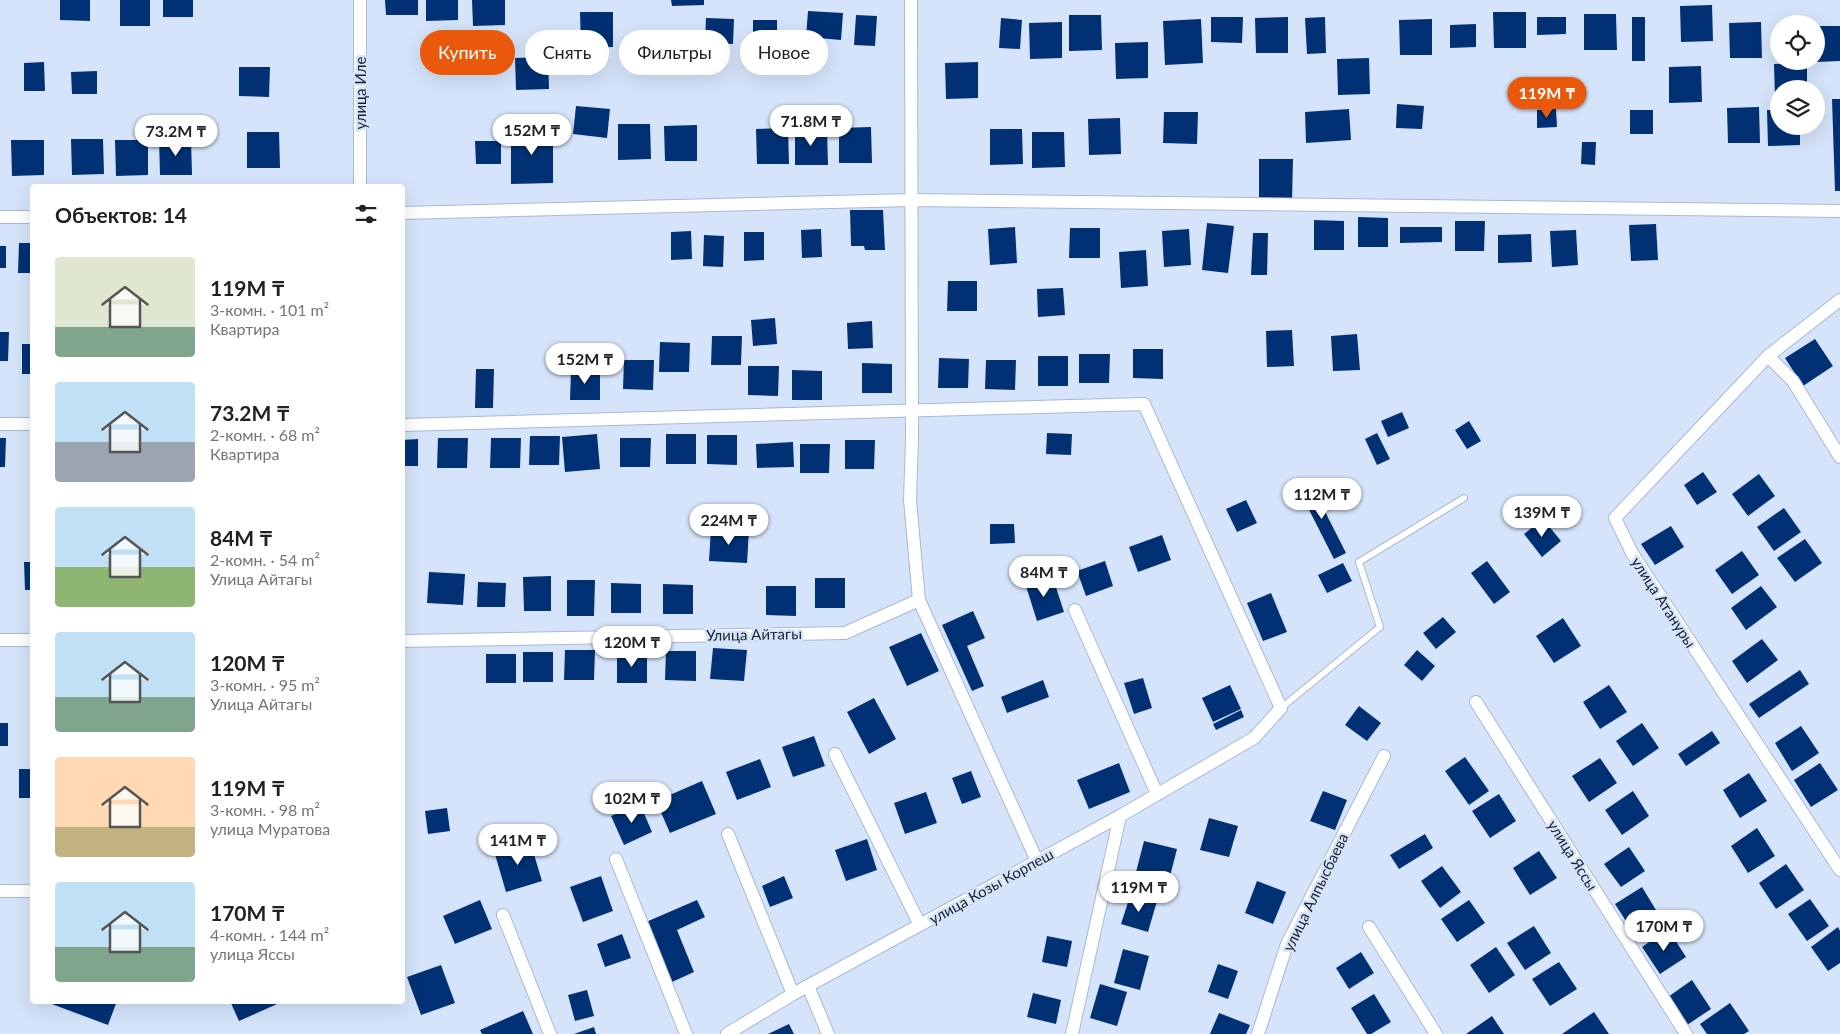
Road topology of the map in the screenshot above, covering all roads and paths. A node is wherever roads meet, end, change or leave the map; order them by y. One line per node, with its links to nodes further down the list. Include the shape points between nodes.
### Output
1 (360, 0): 3 (street, улица Иле)
2 (911, 0): 4 (street)
3 (360, 184)
4 (911, 200): 5 (street); 6 (street); 11 (street)
5 (1840, 211)
6 (405, 213)
7 (0, 217): 8 (street)
8 (30, 217)
9 (1840, 300): 10 (street)
10 (1768, 356): 15 (street, via 1793,381); 31 (street, улица Атануры, via 1615,518 1632,553)
11 (911, 411): 14 (street); 17 (street, via 910,500); 23 (street, via 1144,404)
12 (0, 424): 13 (street)
13 (30, 424)
14 (405, 425)
15 (1840, 457)
16 (1464, 498): 23 (lane, via 1359,562 1380,627)
17 (919, 600): 21 (street, Улица Айтагы, via 844,632); 30 (street)
18 (1074, 610): 26 (street)
19 (0, 640): 20 (street)
20 (30, 640)
21 (405, 641)
22 (1476, 702): 46 (street, улица Яссы)
23 (1281, 708): 26 (street, улица Козы Корпеш, via 1254,738)
24 (835, 754): 35 (street)
25 (1384, 756): 44 (street, улица Алпысбаева, via 1287,944)
26 (1157, 794): 27 (street, улица Козы Корпеш)
27 (1120, 816): 30 (street, улица Козы Корпеш); 43 (street)
28 (728, 834): 38 (street)
29 (616, 859): 40 (street)
30 (1037, 861): 35 (street, улица Козы Корпеш)
31 (1840, 870)
32 (0, 891): 33 (street)
33 (30, 891)
34 (503, 915): 39 (street)
35 (920, 925): 37 (street, улица Козы Корпеш)
36 (1370, 927): 45 (street)
37 (808, 986): 38 (street, улица Козы Корпеш); 42 (street)
38 (793, 994): 41 (street, улица Козы Корпеш)
39 (550, 1034)
40 (686, 1034)
41 (727, 1034)
42 (828, 1034)
43 (1072, 1034)
44 (1258, 1034)
45 (1436, 1034)
46 (1686, 1034)

